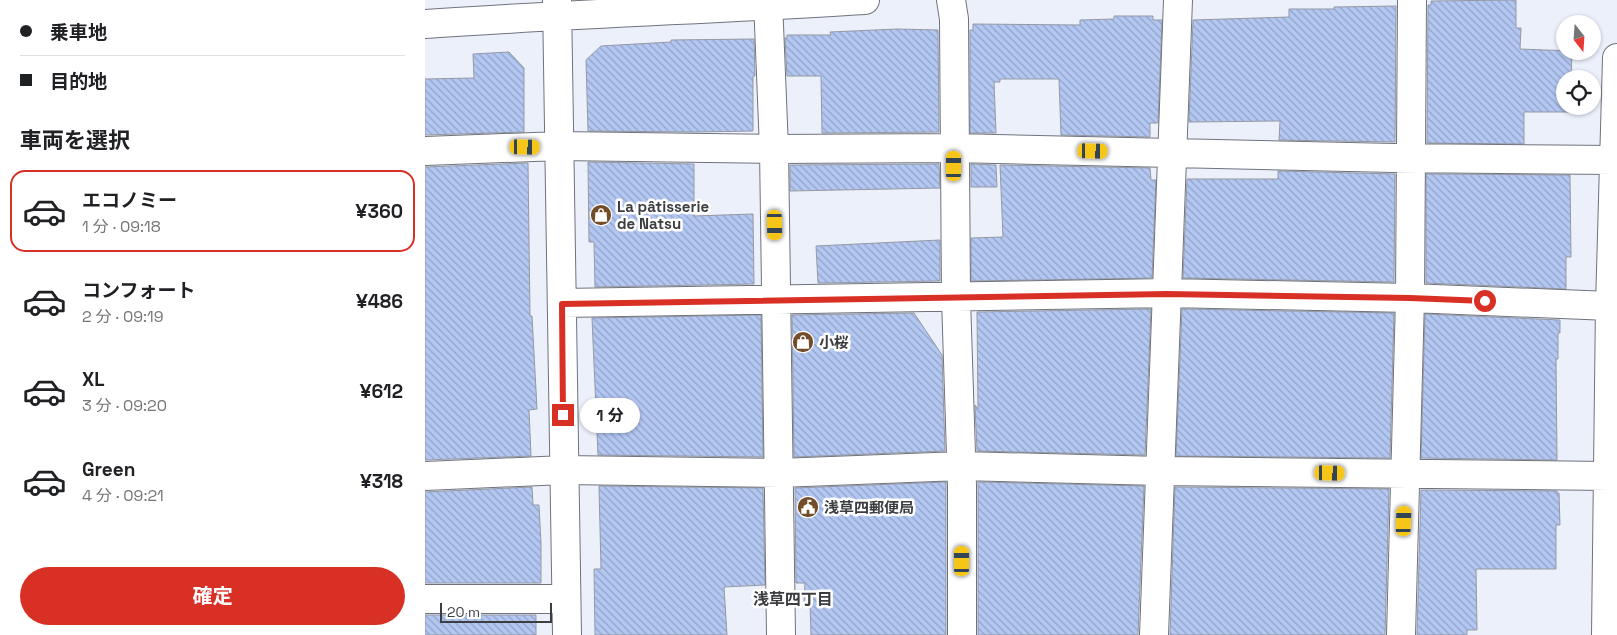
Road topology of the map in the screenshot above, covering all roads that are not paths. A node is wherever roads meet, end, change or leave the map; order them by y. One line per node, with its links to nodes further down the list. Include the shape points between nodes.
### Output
1 (865, 0): 5 (street)
2 (951, 0): 10 (street)
3 (1178, 0): 13 (street)
4 (1413, 0): 14 (street)
5 (768, 3): 6 (street); 11 (street)
6 (557, 8): 7 (street, via 523,17); 9 (street)
7 (425, 24)
8 (1617, 58): 15 (street)
9 (559, 146): 11 (street); 12 (street); 21 (street)
10 (954, 148): 11 (street); 13 (street); 18 (street)
11 (773, 149): 20 (street)
12 (425, 151)
13 (1173, 153): 14 (street); 17 (street)
14 (1411, 158): 15 (street); 19 (street)
15 (1615, 160): 16 (street)
16 (1615, 224): 22 (street)
17 (1167, 294): 18 (street); 19 (street); 25 (street)
18 (956, 298): 20 (street); 23 (street)
19 (1410, 298): 22 (street); 27 (street)
20 (776, 300): 21 (street); 26 (street)
21 (562, 304): 24 (street)
22 (1610, 306): 29 (street)
23 (961, 466): 25 (street); 26 (street); 34 (street)
24 (564, 470): 26 (street); 28 (street); 31 (street)
25 (1161, 471): 27 (street); 35 (street)
26 (779, 473): 33 (street)
27 (1405, 474): 29 (street); 36 (street)
28 (425, 476)
29 (1611, 484): 37 (street)
30 (425, 598): 31 (street)
31 (566, 599): 32 (street)
32 (567, 635)
33 (781, 635)
34 (962, 635)
35 (1153, 635)
36 (1401, 635)
37 (1606, 635)

